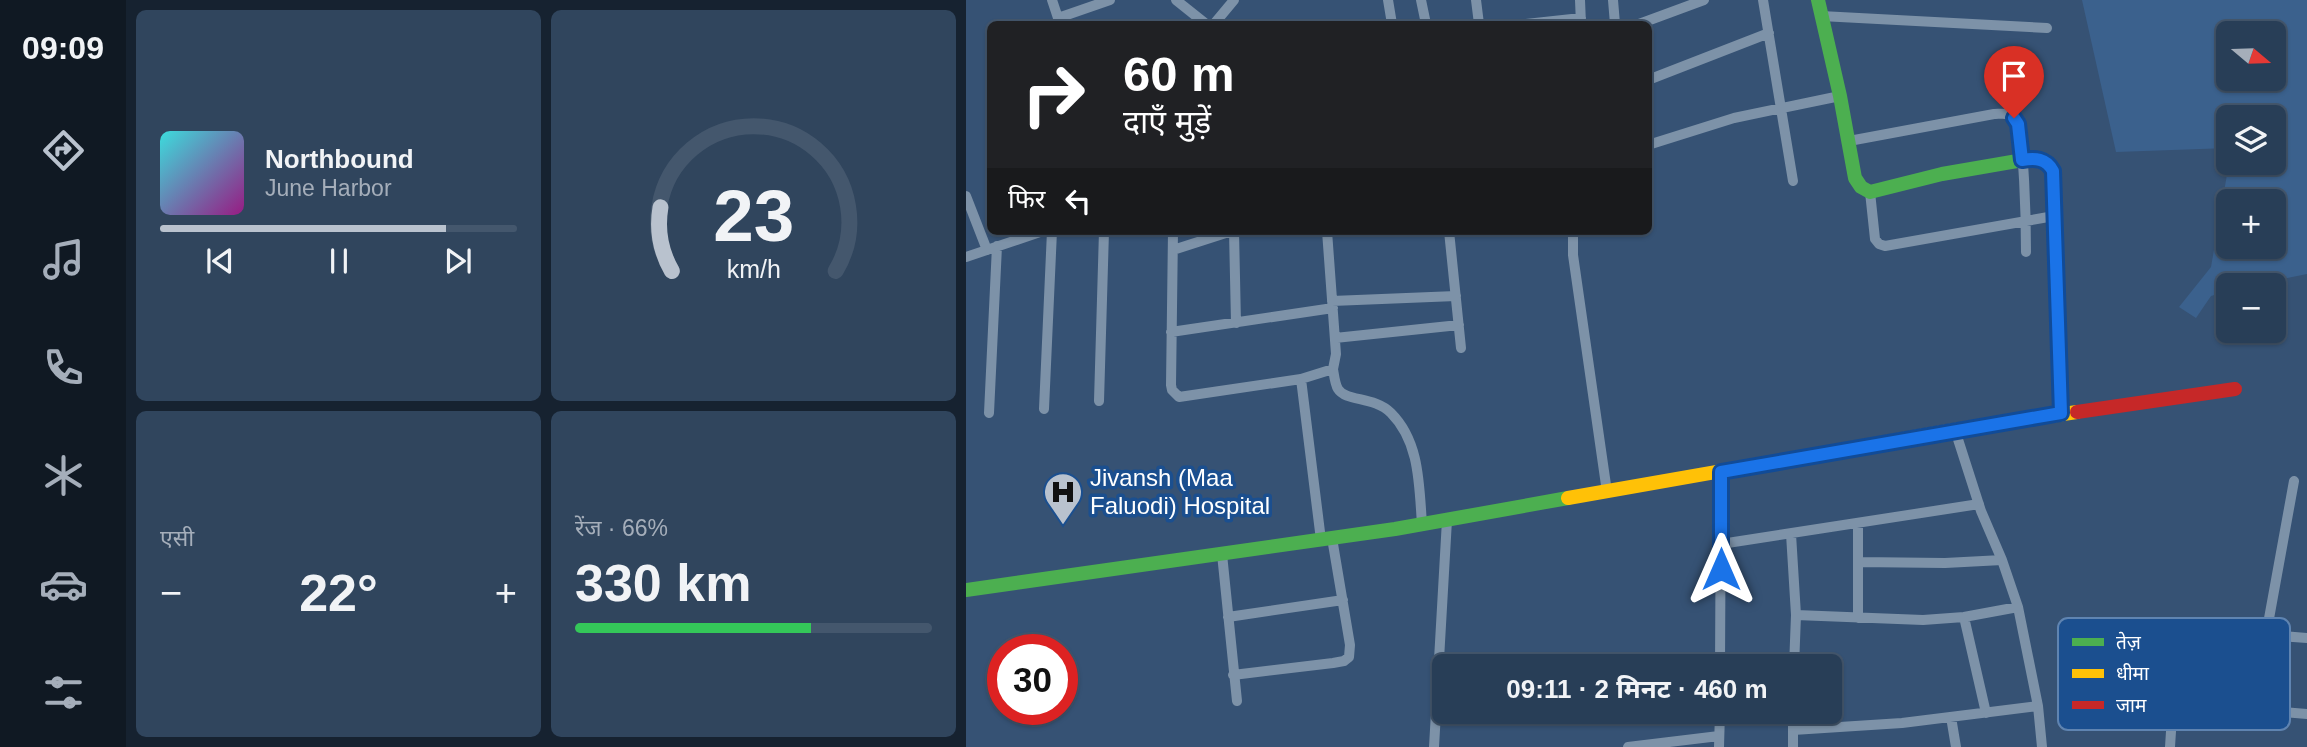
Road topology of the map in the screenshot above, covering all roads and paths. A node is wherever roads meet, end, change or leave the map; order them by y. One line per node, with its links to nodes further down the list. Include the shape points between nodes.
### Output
1 (1052, 0): 14 (street)
2 (1110, 0): 14 (street)
3 (1176, 0): 15 (street)
4 (1234, 0): 16 (street)
5 (1388, 0): 17 (street)
6 (1421, 0): 18 (street)
7 (1476, 0): 19 (street)
8 (1580, 0): 20 (street)
9 (1613, 0): 21 (street)
10 (1704, 0): 22 (street)
11 (1763, 0): 24 (street)
12 (1818, 0): 13 (street)
13 (1821, 16): 23 (street); 26 (street)
14 (1059, 21)
15 (1202, 21)
16 (1216, 21)
17 (1392, 21)
18 (1425, 21)
19 (1479, 21)
20 (1581, 21)
21 (1615, 21)
22 (1647, 21)
23 (2047, 28)
24 (1769, 33): 25 (street); 27 (street)
25 (1652, 78)
26 (1840, 96): 27 (street); 28 (street)
27 (1782, 108): 29 (street); 31 (street)
28 (1849, 141): 30 (street, via 2006,113 2018,124); 32 (street, via 1858,185)
29 (1652, 144)
30 (2022, 160): 32 (street); 34 (street, via 2035,158 2050,165); 35 (street)
31 (1793, 181)
32 (1870, 192): 35 (street, via 1875,239 1885,246)
33 (966, 196): 45 (street)
34 (2054, 216): 35 (street); 62 (street)
35 (2026, 221): 47 (street)
36 (1031, 235): 45 (street)
37 (1052, 235): 60 (street)
38 (1104, 235): 59 (street)
39 (1173, 235): 46 (street)
40 (1220, 235): 46 (street)
41 (1233, 235): 51 (street)
42 (1327, 235): 50 (street)
43 (1449, 235): 49 (street)
44 (1573, 235): 66 (street)
45 (992, 248): 48 (street); 61 (street)
46 (1173, 250): 53 (street)
47 (2026, 253)
48 (966, 257)
49 (1456, 296): 50 (street); 52 (street)
50 (1332, 305): 51 (street); 54 (street)
51 (1236, 323): 53 (street)
52 (1458, 325): 54 (street); 55 (street)
53 (1171, 332): 57 (street, via 1172,390 1179,397)
54 (1335, 338): 56 (street)
55 (1461, 348)
56 (1333, 369): 57 (street); 70 (street, via 1342,394 1381,404 1410,442 1416,457)
57 (1301, 379): 72 (street)
58 (2235, 389): 62 (street)
59 (1099, 401)
60 (1044, 409)
61 (989, 413)
62 (2061, 413): 63 (street)
63 (1955, 430): 64 (street); 67 (street)
64 (1721, 472): 66 (street); 73 (street)
65 (2294, 481): 84 (street)
66 (1607, 492): 68 (street)
67 (1979, 504): 69 (street); 75 (street)
68 (1447, 520): 70 (street); 96 (street)
69 (1858, 523): 71 (street); 76 (street)
70 (1422, 524): 72 (street)
71 (1791, 534): 73 (street); 80 (street)
72 (1327, 539): 74 (street); 78 (street)
73 (1721, 544): 85 (street)
74 (1222, 554): 77 (street); 81 (street)
75 (2002, 560): 76 (street); 79 (street)
76 (1858, 562): 83 (street)
77 (966, 590)
78 (1343, 600): 81 (street); 87 (street, via 1349,657)
79 (2018, 607): 82 (street); 89 (street)
80 (1796, 615): 83 (street); 86 (street)
81 (1228, 617): 87 (street)
82 (1964, 617): 83 (street); 90 (street)
83 (1858, 618)
84 (2269, 618)
85 (1720, 654)
86 (1794, 654)
87 (1233, 675): 88 (street)
88 (1237, 701)
89 (2038, 706): 90 (street); 100 (street)
90 (1986, 713): 91 (street)
91 (1951, 718): 94 (street); 99 (street)
92 (1720, 724): 95 (street)
93 (1793, 724): 94 (street)
94 (1793, 730): 98 (street)
95 (1719, 742): 97 (street)
96 (1434, 747)
97 (1628, 747)
98 (1793, 747)
99 (1956, 747)
100 (2042, 747)

